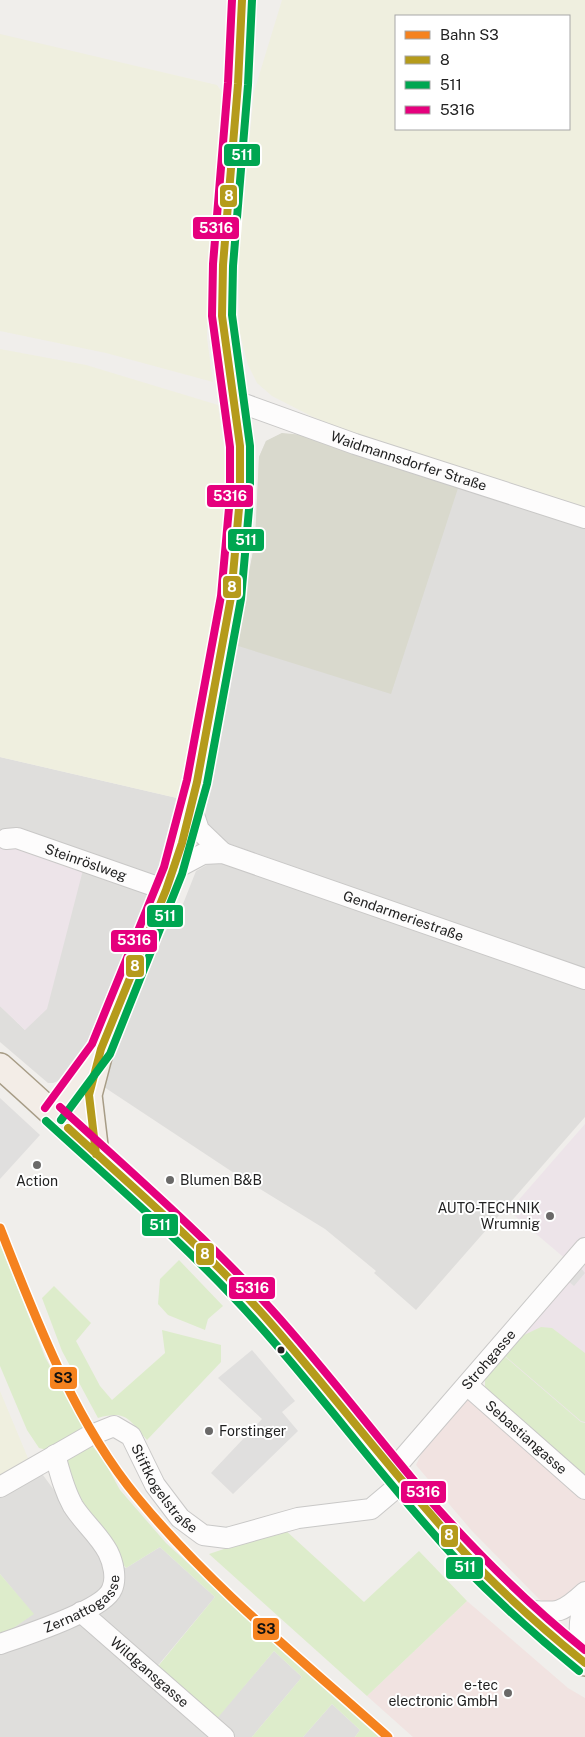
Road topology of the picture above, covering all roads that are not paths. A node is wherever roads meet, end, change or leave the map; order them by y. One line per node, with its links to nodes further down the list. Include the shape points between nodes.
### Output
1 (242, 0): 2 (main road, via 223,265 222,316)
2 (233, 400): 3 (street, Waidmannsdorfer Straße, via 355,444); 5 (main road, via 240,446 237,545 231,597 191,806)
3 (585, 518)
4 (6, 839): 6 (street, Steinröslweg, via 17,838)
5 (205, 849): 6 (main road); 7 (street, Gendarmeriestraße)
6 (169, 880): 8 (main road)
7 (585, 979)
8 (101, 1049): 10 (main road); 11 (main road)
9 (0, 1066): 11 (main road)
10 (89, 1095): 11 (main road, via 77,1111 66,1115); 12 (main road)
11 (53, 1114): 12 (main road)
12 (96, 1154): 16 (main road, via 233,1282)
13 (585, 1248): 14 (street, Strohgasse)
14 (467, 1386): 16 (street, Strohgasse); 18 (street, Sebastiangasse)
15 (56, 1455): 16 (street, Stiftkogelstraße, via 105,1428 122,1428 131,1436 154,1485 180,1518 203,1535 213,1537 239,1535 298,1518 371,1509); 17 (street, Stiftkogelstraße); 22 (street, Zernattogasse, via 71,1502 107,1552 113,1567 112,1591 98,1604)
16 (398, 1476): 21 (main road, via 482,1572)
17 (0, 1487)
18 (585, 1489)
19 (585, 1592): 21 (street, via 568,1608 554,1612)
20 (585, 1601): 24 (street, via 579,1616 578,1633)
21 (520, 1610): 25 (main road)
22 (81, 1612): 23 (street, Zernattogasse); 26 (street, Wildgansgasse)
23 (0, 1644)
24 (585, 1659)
25 (585, 1663)
26 (218, 1735)

